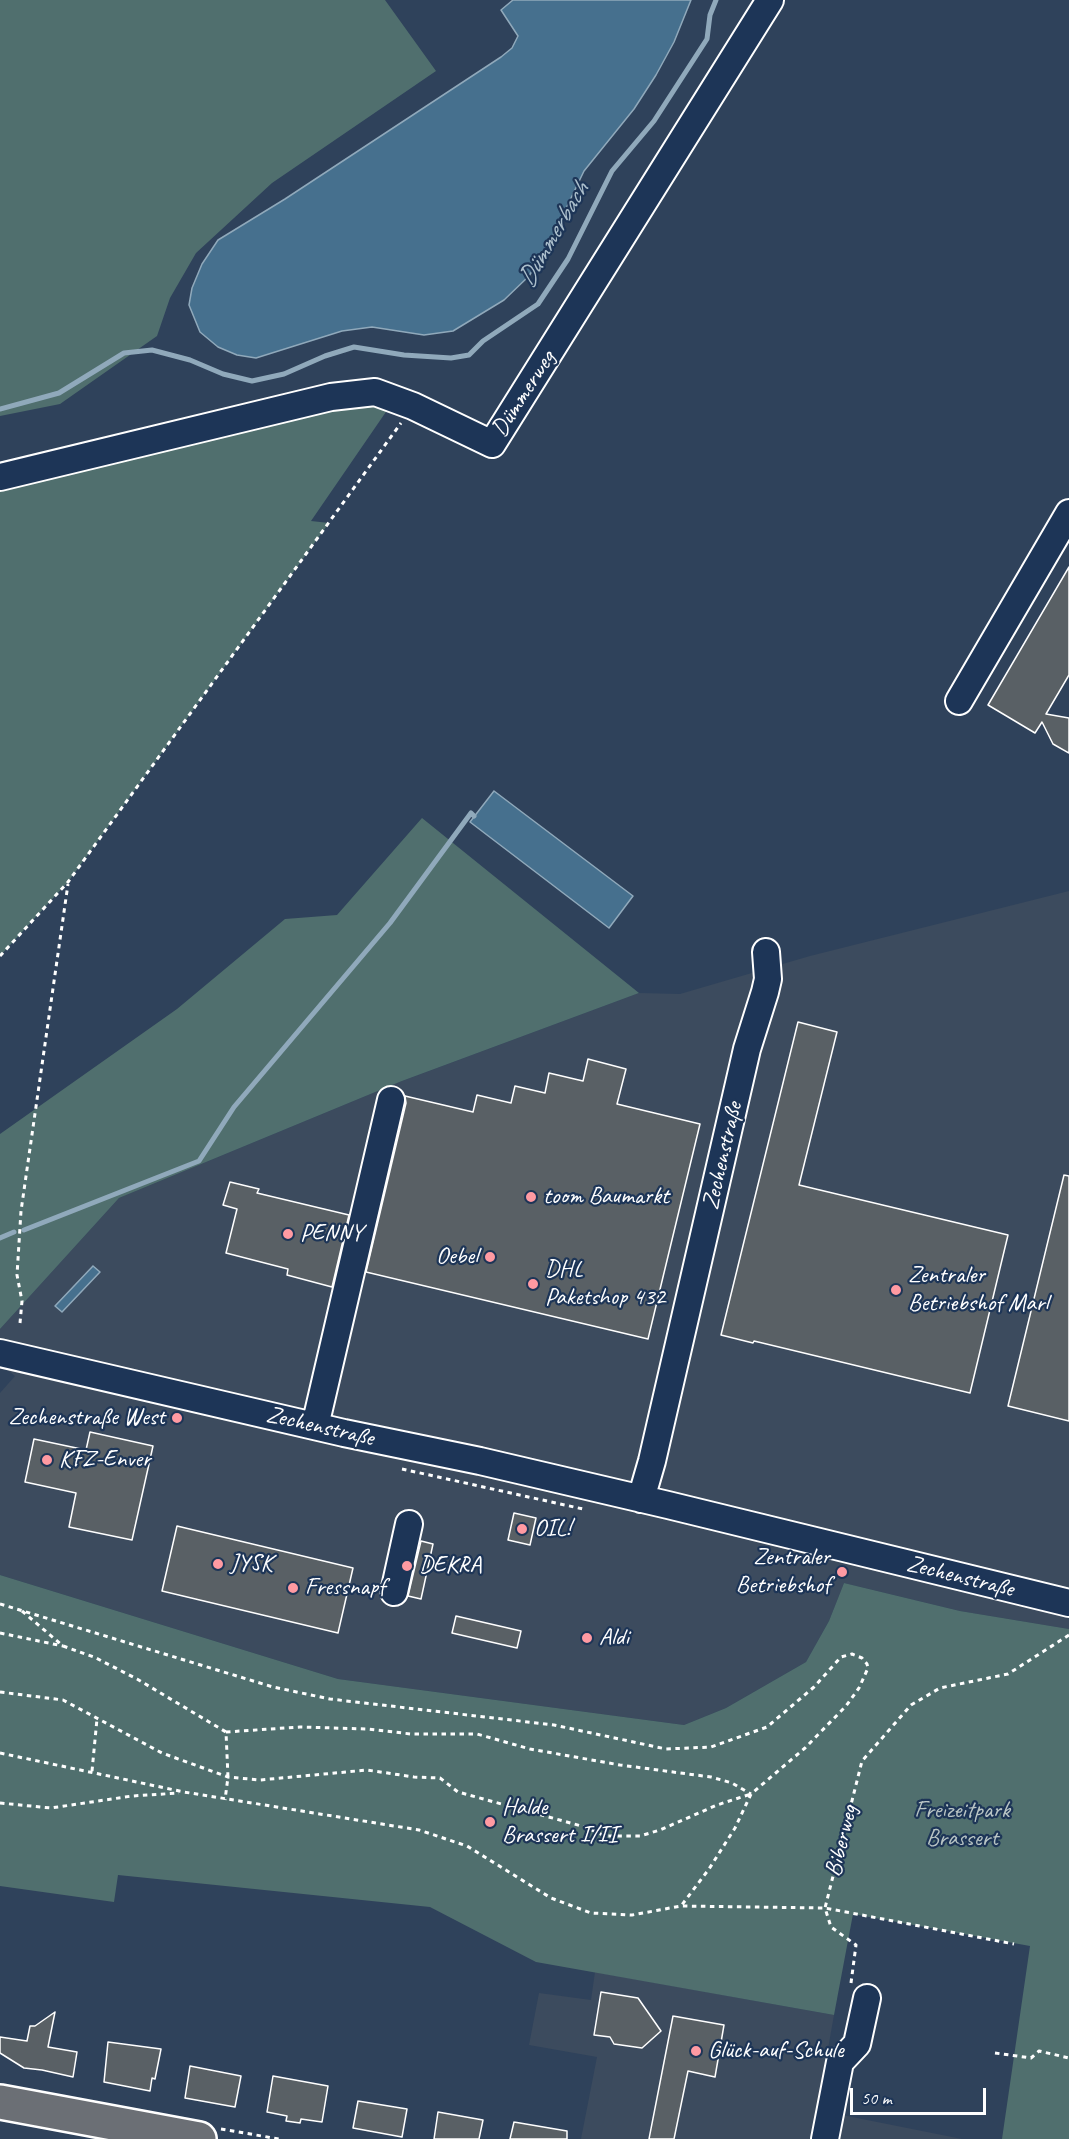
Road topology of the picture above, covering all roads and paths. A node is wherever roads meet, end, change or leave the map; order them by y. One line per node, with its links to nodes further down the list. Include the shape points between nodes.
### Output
1 (770, 0): 2 (street, Dümmerweg, via 492,444)
2 (413, 406): 3 (street, Dümmerweg, via 375,392 331,396); 6 (path)
3 (0, 477)
4 (1069, 513): 5 (street)
5 (959, 701)
6 (68, 882): 8 (path); 10 (path, via 21,1211 17,1275)
7 (766, 952): 13 (street, Zechenstraße, via 768,979 747,1049)
8 (0, 956)
9 (391, 1100): 12 (street)
10 (20, 1323)
11 (0, 1353): 12 (street, Zechenstraße)
12 (315, 1426): 13 (street, Zechenstraße)
13 (641, 1500): 16 (street, Zechenstraße)
14 (409, 1524): 15 (street)
15 (394, 1592)
16 (1069, 1603)
17 (0, 1604): 18 (path)
18 (20, 1609): 21 (path); 29 (path, via 273,1687 330,1699 554,1725 666,1749 711,1747 767,1726 814,1687 841,1657 852,1654 862,1658 868,1668 860,1688 846,1706 806,1748)
19 (0, 1633): 21 (path)
20 (1069, 1635): 33 (path, Biberweg, via 1008,1674 940,1688 911,1705 862,1761)
21 (63, 1646): 24 (path, via 137,1679)
22 (0, 1692): 23 (path, via 63,1700)
23 (97, 1719): 26 (path); 27 (path, via 162,1753)
24 (226, 1732): 27 (path); 29 (path, via 300,1727 477,1734 530,1749 711,1777)
25 (0, 1753): 26 (path)
26 (92, 1772): 28 (path)
27 (228, 1777): 29 (path, via 260,1780 367,1770 440,1778 458,1792 605,1836 640,1836); 30 (path)
28 (184, 1792): 30 (path); 31 (path, via 51,1808)
29 (751, 1794): 32 (path, via 735,1828)
30 (225, 1800): 32 (path, via 419,1830 467,1846 551,1898 591,1913 632,1915)
31 (0, 1803)
32 (681, 1906): 33 (path)
33 (825, 1908): 34 (path); 35 (path, Biberweg, via 831,1927 856,1945 851,1986)
34 (1014, 1944)
35 (867, 1998): 40 (street, via 857,2044 840,2061)
36 (995, 2053): 37 (path, via 1031,2058 1039,2051)
37 (1069, 2058)
38 (0, 2102): 39 (main road)
39 (199, 2139)
40 (825, 2139)

